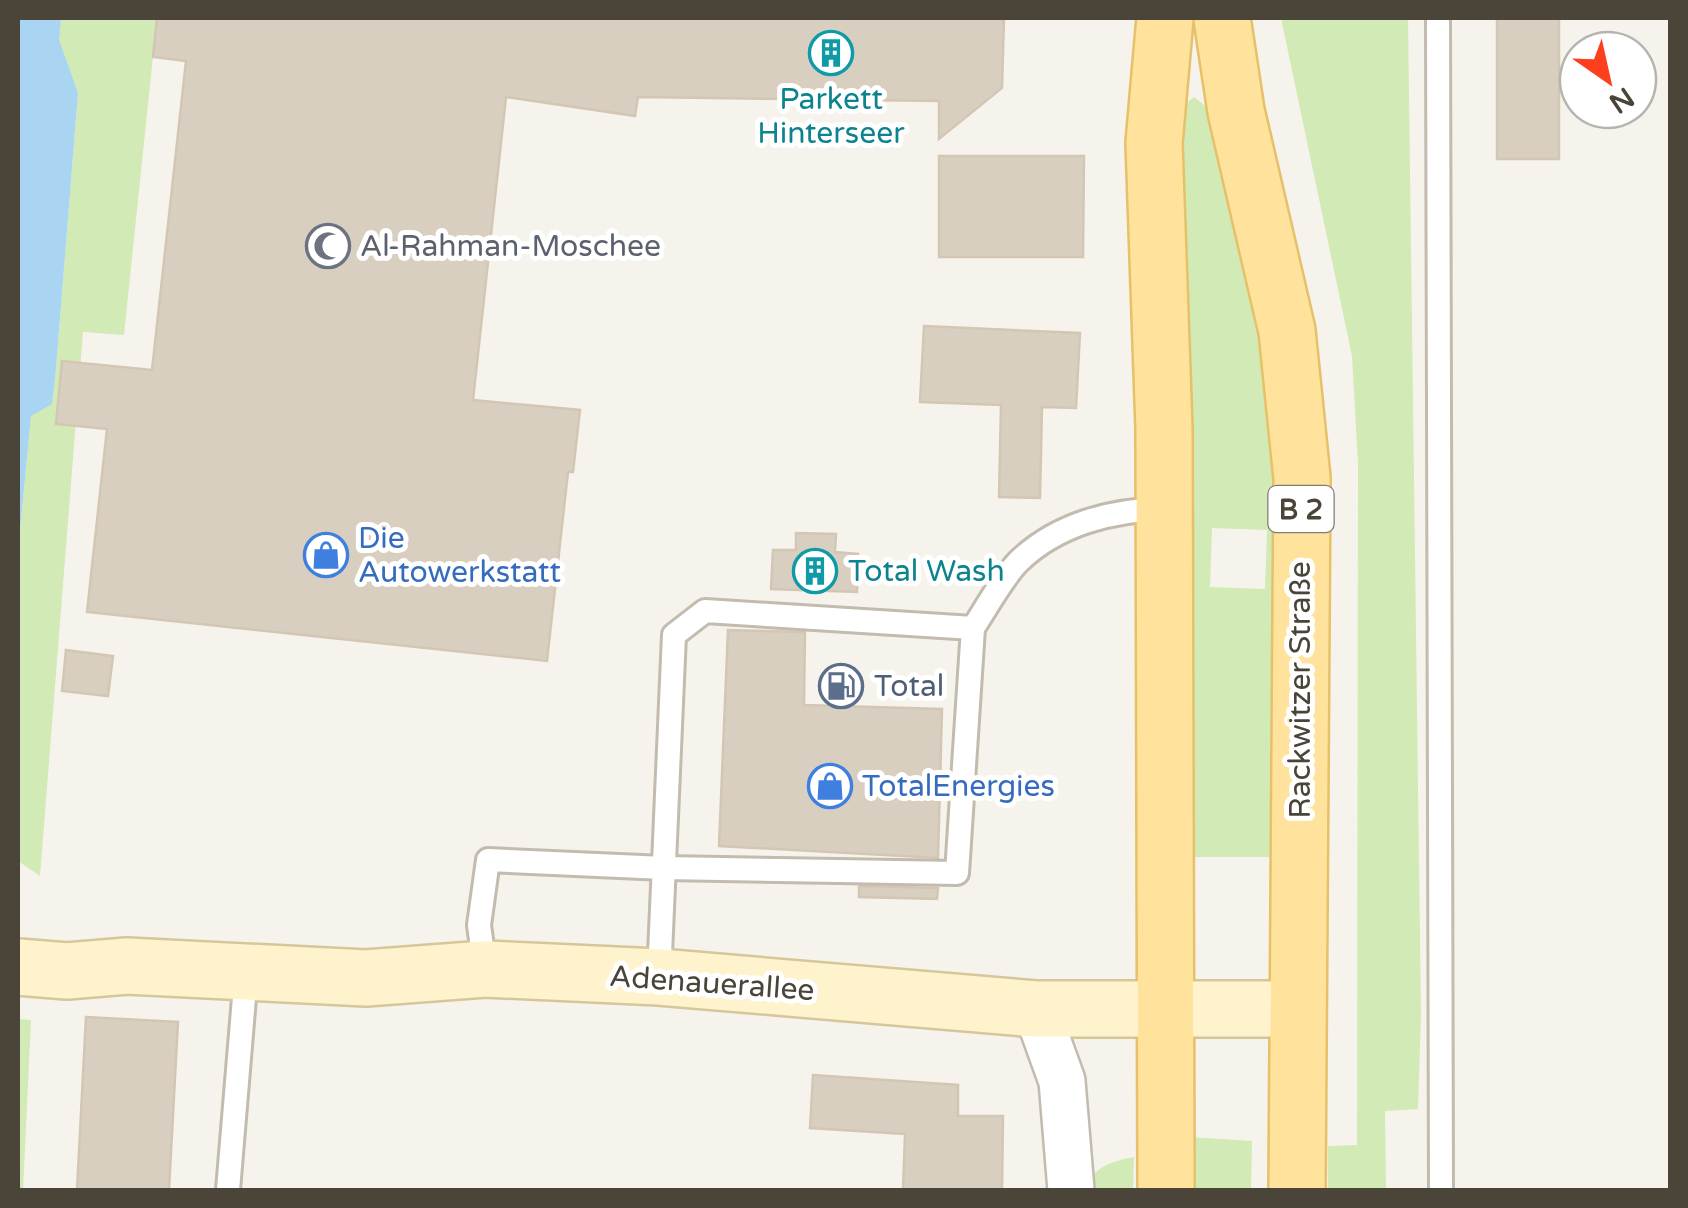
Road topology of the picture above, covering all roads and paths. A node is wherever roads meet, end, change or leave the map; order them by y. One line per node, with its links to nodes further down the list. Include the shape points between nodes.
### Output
1 (1165, 18): 4 (main road, via 1154,143)
2 (1222, 18): 13 (main road, Rackwitzer Straße / B 2, via 1236,111 1287,331 1302,478)
3 (1438, 18): 18 (lane)
4 (1164, 509): 5 (lane, via 1120,510 1066,529 1018,562); 12 (main road)
5 (973, 628): 6 (lane, via 957,873); 6 (lane, via 705,611 674,635)
6 (664, 868): 8 (lane, via 488,860 479,925); 10 (lane)
7 (26, 950): 9 (main road, Adenauerallee)
8 (485, 969): 9 (main road, Adenauerallee, via 366,978); 10 (main road, Adenauerallee)
9 (246, 974): 14 (lane)
10 (659, 977): 11 (main road, Adenauerallee)
11 (1036, 1009): 12 (main road, Adenauerallee); 15 (street, via 1062,1080)
12 (1167, 1009): 13 (main road, Adenauerallee); 16 (main road)
13 (1297, 1009): 17 (main road, Rackwitzer Straße / B 2)
14 (228, 1190)
15 (1071, 1190)
16 (1166, 1190)
17 (1297, 1190)
18 (1440, 1190)

